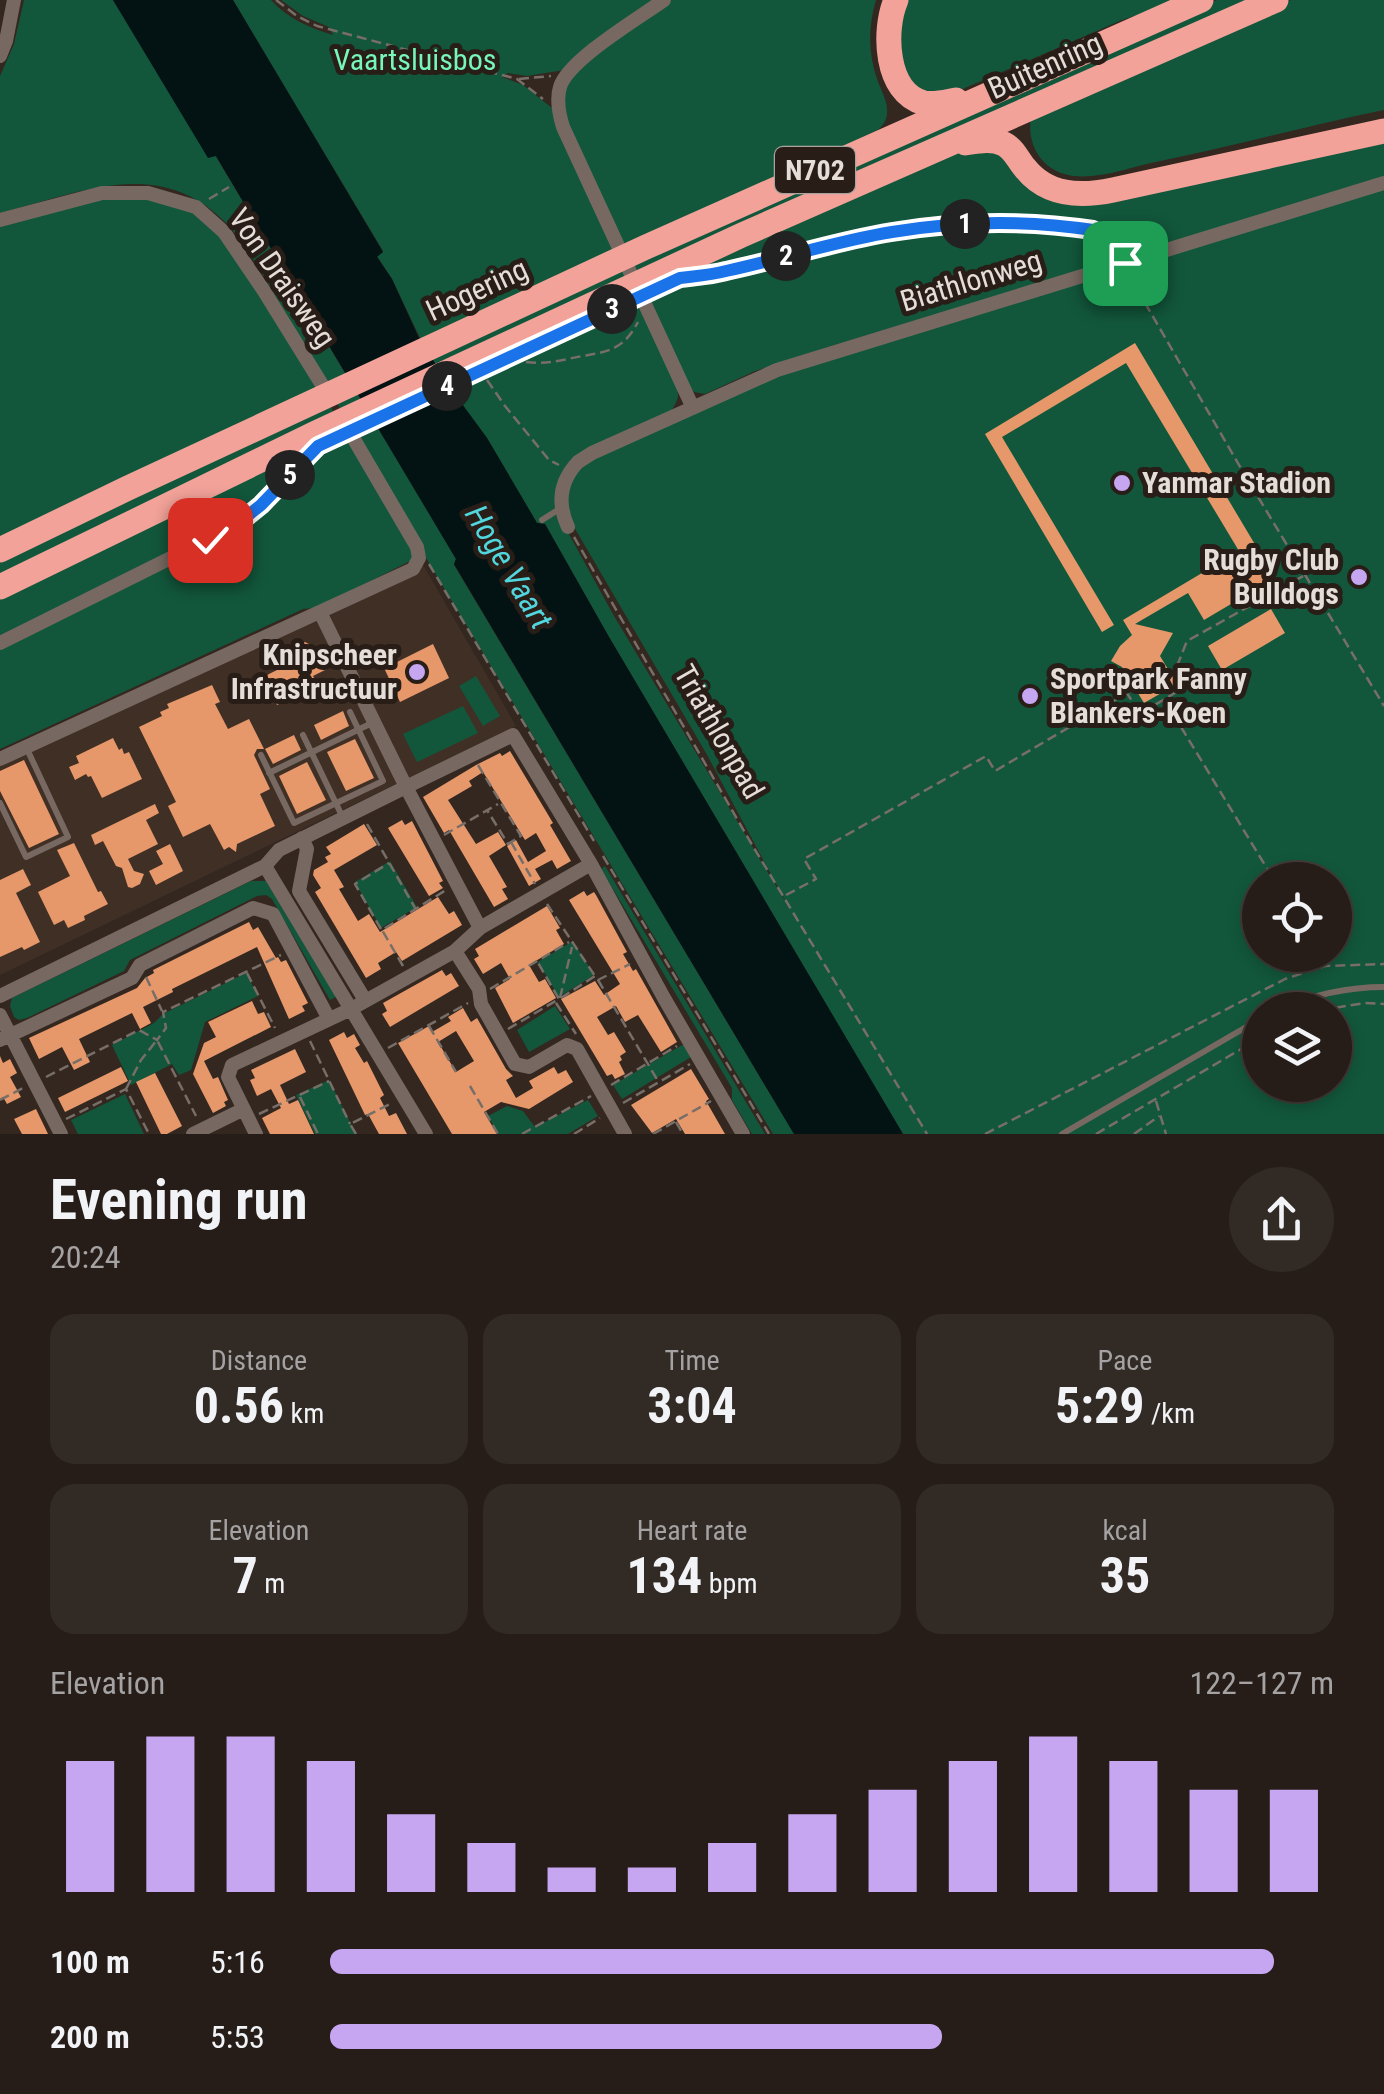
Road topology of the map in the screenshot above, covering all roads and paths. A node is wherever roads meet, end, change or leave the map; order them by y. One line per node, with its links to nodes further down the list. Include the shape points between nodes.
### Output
1 (14, 0): 8 (street)
2 (276, 0): 10 (path, via 317,26)
3 (664, 0): 9 (street)
4 (882, 0): 16 (highway, via 875,54 895,116)
5 (896, 0): 11 (highway, via 888,47 906,92 933,104)
6 (1201, 0): 11 (highway, Buitenring / N702)
7 (1276, 0): 12 (highway, Buitenring / N702)
8 (0, 56)
9 (576, 64): 10 (path, via 558,74); 14 (street, via 560,88)
10 (517, 79): 14 (path)
11 (985, 95): 16 (highway, Hogering / N702)
12 (1029, 109): 13 (highway, via 1022,134 1032,155 1074,180); 17 (highway, Buitenring / N702)
13 (1384, 115)
14 (560, 116): 27 (street)
15 (1384, 131): 17 (highway, via 1085,194 1046,186 1004,144)
16 (884, 139): 33 (highway, Hogering / N702)
17 (950, 144): 23 (highway, Hogering / N702, via 742,235)
18 (1384, 183): 22 (street, Biathlonweg)
19 (229, 187): 20 (path)
20 (196, 207): 21 (street, Von Draisweg, via 148,193 102,193); 36 (street, Von Draisweg, via 224,232 264,290 417,547 413,569)
21 (0, 220)
22 (1121, 264): 23 (street, via 1097,231 980,223 863,237); 27 (street, Biathlonweg, via 777,370); 34 (path)
23 (660, 281): 26 (highway, Hogering / N702)
24 (643, 312): 25 (path, via 631,335 609,352)
25 (530, 363)
26 (481, 372): 28 (highway, Hogering / N702); 29 (path, via 550,460)
27 (693, 408): 30 (street, via 578,462 563,485)
28 (317, 440): 35 (highway, Hogering / N702); 37 (street, via 235,526)
29 (566, 470)
30 (561, 508): 31 (lane); 32 (street)
31 (542, 520)
32 (568, 527): 66 (path, Triathlonpad)
33 (0, 550)
34 (1305, 576): 38 (path); 66 (path, via 1187,641 1177,666 1188,685 1140,714 1127,693 995,772 986,756 804,859 816,879)
35 (0, 586)
36 (320, 612): 40 (street); 44 (street)
37 (0, 643)
38 (1384, 706)
39 (350, 712): 42 (lane)
40 (374, 722): 42 (lane); 50 (street)
41 (1181, 726): 60 (path)
42 (358, 730): 45 (lane); 53 (lane, via 383,780)
43 (303, 735): 45 (lane)
44 (26, 747): 48 (street); 52 (lane, via 68,837 26,857)
45 (312, 752): 49 (lane); 53 (lane)
46 (261, 754): 49 (lane)
47 (472, 755): 50 (street); 51 (path); 62 (street, via 512,735)
48 (0, 759)
49 (270, 773): 53 (lane, via 294,823)
50 (406, 787): 54 (street); 58 (street)
51 (500, 802): 55 (path); 59 (path, via 520,836)
52 (0, 803)
53 (336, 803): 56 (lane)
54 (360, 810): 56 (street); 61 (path)
55 (487, 810): 58 (path); 59 (path)
56 (344, 818): 57 (street)
57 (302, 838): 63 (street); 86 (street, via 307,849 299,891)
58 (434, 841): 64 (street)
59 (510, 842): 65 (path)
60 (1263, 862)
61 (389, 863): 67 (path); 69 (path, via 355,884)
62 (591, 864): 65 (street); 73 (street)
63 (265, 866): 84 (street); 90 (street)
64 (457, 884): 67 (path); 68 (street)
65 (540, 893): 68 (street); 70 (path)
66 (785, 896): 136 (path, Triathlonpad)
67 (416, 909): 69 (path)
68 (480, 928): 72 (street)
69 (382, 930): 80 (path)
70 (572, 944): 74 (path); 81 (path); 87 (path)
71 (291, 950): 76 (street, via 272,914 253,908); 78 (path); 93 (street)
72 (455, 951): 80 (street); 85 (street)
73 (642, 957): 81 (path); 104 (street)
74 (537, 962): 85 (path); 87 (path)
75 (1384, 964): 77 (path)
76 (140, 965): 91 (path); 98 (street, via 132,978)
77 (1352, 965)
78 (247, 971): 91 (path); 100 (path)
79 (1307, 972): 137 (path)
80 (408, 976): 86 (street)
81 (596, 978): 87 (path); 107 (path)
82 (1384, 987): 83 (lane)
83 (1332, 992)
84 (0, 996)
85 (480, 996): 94 (path); 101 (street, via 515,1064 529,1067 567,1045)
86 (364, 1000): 90 (street)
87 (557, 1000): 97 (path); 101 (path, via 578,1037)
88 (1384, 1004): 89 (path)
89 (1352, 1005)
90 (351, 1008): 93 (street); 103 (street)
91 (163, 1012): 99 (path, via 166,1028)
92 (0, 1015): 98 (street)
93 (328, 1020): 96 (street)
94 (429, 1024): 103 (path); 105 (path)
95 (1242, 1029): 138 (lane)
96 (305, 1030): 100 (street); 106 (path)
97 (499, 1034)
98 (5, 1037): 108 (street)
99 (157, 1040): 108 (path, via 138,1030); 110 (path); 123 (path)
100 (281, 1042): 117 (street, via 232,1065 228,1076)
101 (574, 1048): 116 (street)
102 (1242, 1049): 115 (path)
103 (378, 1054): 113 (street)
104 (700, 1058): 107 (path); 112 (street)
105 (456, 1072)
106 (329, 1081): 111 (path); 120 (path)
107 (659, 1082): 116 (path)
108 (35, 1083): 114 (path); 122 (street)
109 (470, 1086): 129 (path)
110 (126, 1089): 122 (path); 124 (path)
111 (299, 1095): 117 (path); 126 (path)
112 (721, 1095): 119 (path); 135 (street)
113 (404, 1097): 120 (path); 128 (street)
114 (0, 1100)
115 (1155, 1100): 118 (path); 139 (path)
116 (612, 1110): 131 (path); 132 (street)
117 (246, 1114): 123 (street); 125 (street)
118 (1160, 1115): 140 (path); 141 (path)
119 (676, 1121): 133 (path); 134 (path)
120 (350, 1124): 127 (path)
121 (534, 1128): 130 (path)
122 (59, 1129)
123 (198, 1132)
124 (149, 1134)
125 (256, 1134)
126 (318, 1134)
127 (356, 1134)
128 (426, 1134)
129 (498, 1134)
130 (537, 1134)
131 (574, 1134)
132 (625, 1134)
133 (653, 1134)
134 (683, 1134)
135 (743, 1134)
136 (928, 1134)
137 (986, 1134)
138 (1062, 1134)
139 (1096, 1134)
140 (1134, 1134)
141 (1166, 1134)

